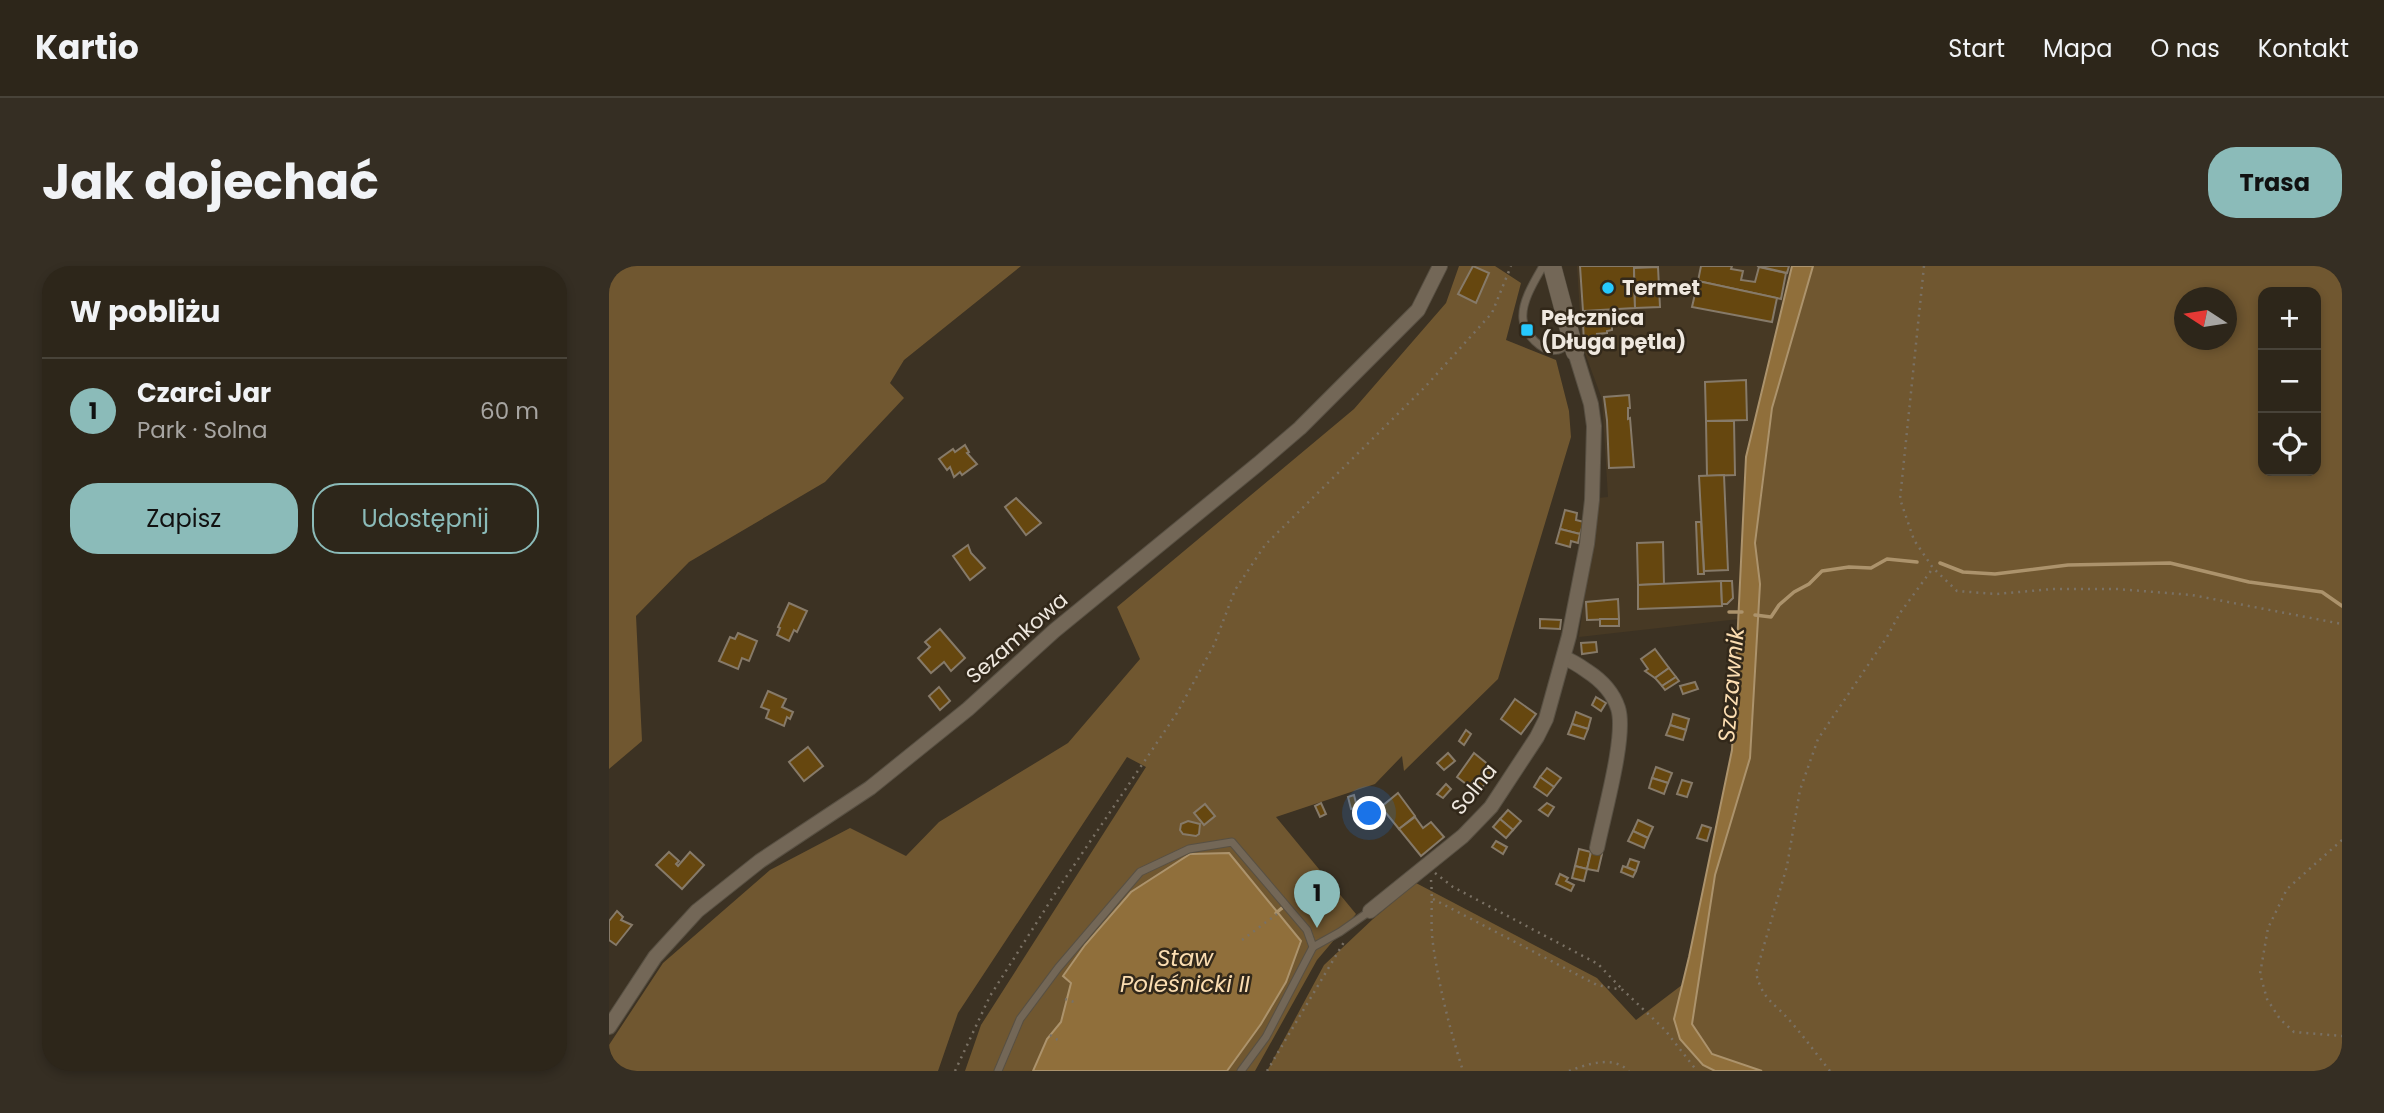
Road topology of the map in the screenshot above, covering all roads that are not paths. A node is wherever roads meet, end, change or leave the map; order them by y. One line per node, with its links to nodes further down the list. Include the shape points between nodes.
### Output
1 (1440, 266): 9 (street, Sezamkowa, via 1418,310 1269,455 870,788 760,861 697,912 655,957)
2 (1543, 266): 4 (lane, via 1524,308 1527,330 1549,350)
3 (1552, 266): 4 (street)
4 (1573, 346): 5 (street, Solna, via 1591,404 1594,451 1587,544)
5 (1564, 658): 6 (street, via 1597,678 1619,709 1622,731); 7 (street, Solna, via 1546,719 1491,807 1463,836)
6 (1597, 848)
7 (1370, 911): 8 (lane)
8 (1313, 947): 10 (lane, via 1307,930 1233,842 1189,849 1140,872 1082,939 1020,1019); 11 (lane, via 1266,1037)
9 (609, 1027)
10 (998, 1071)
11 (1241, 1071)

